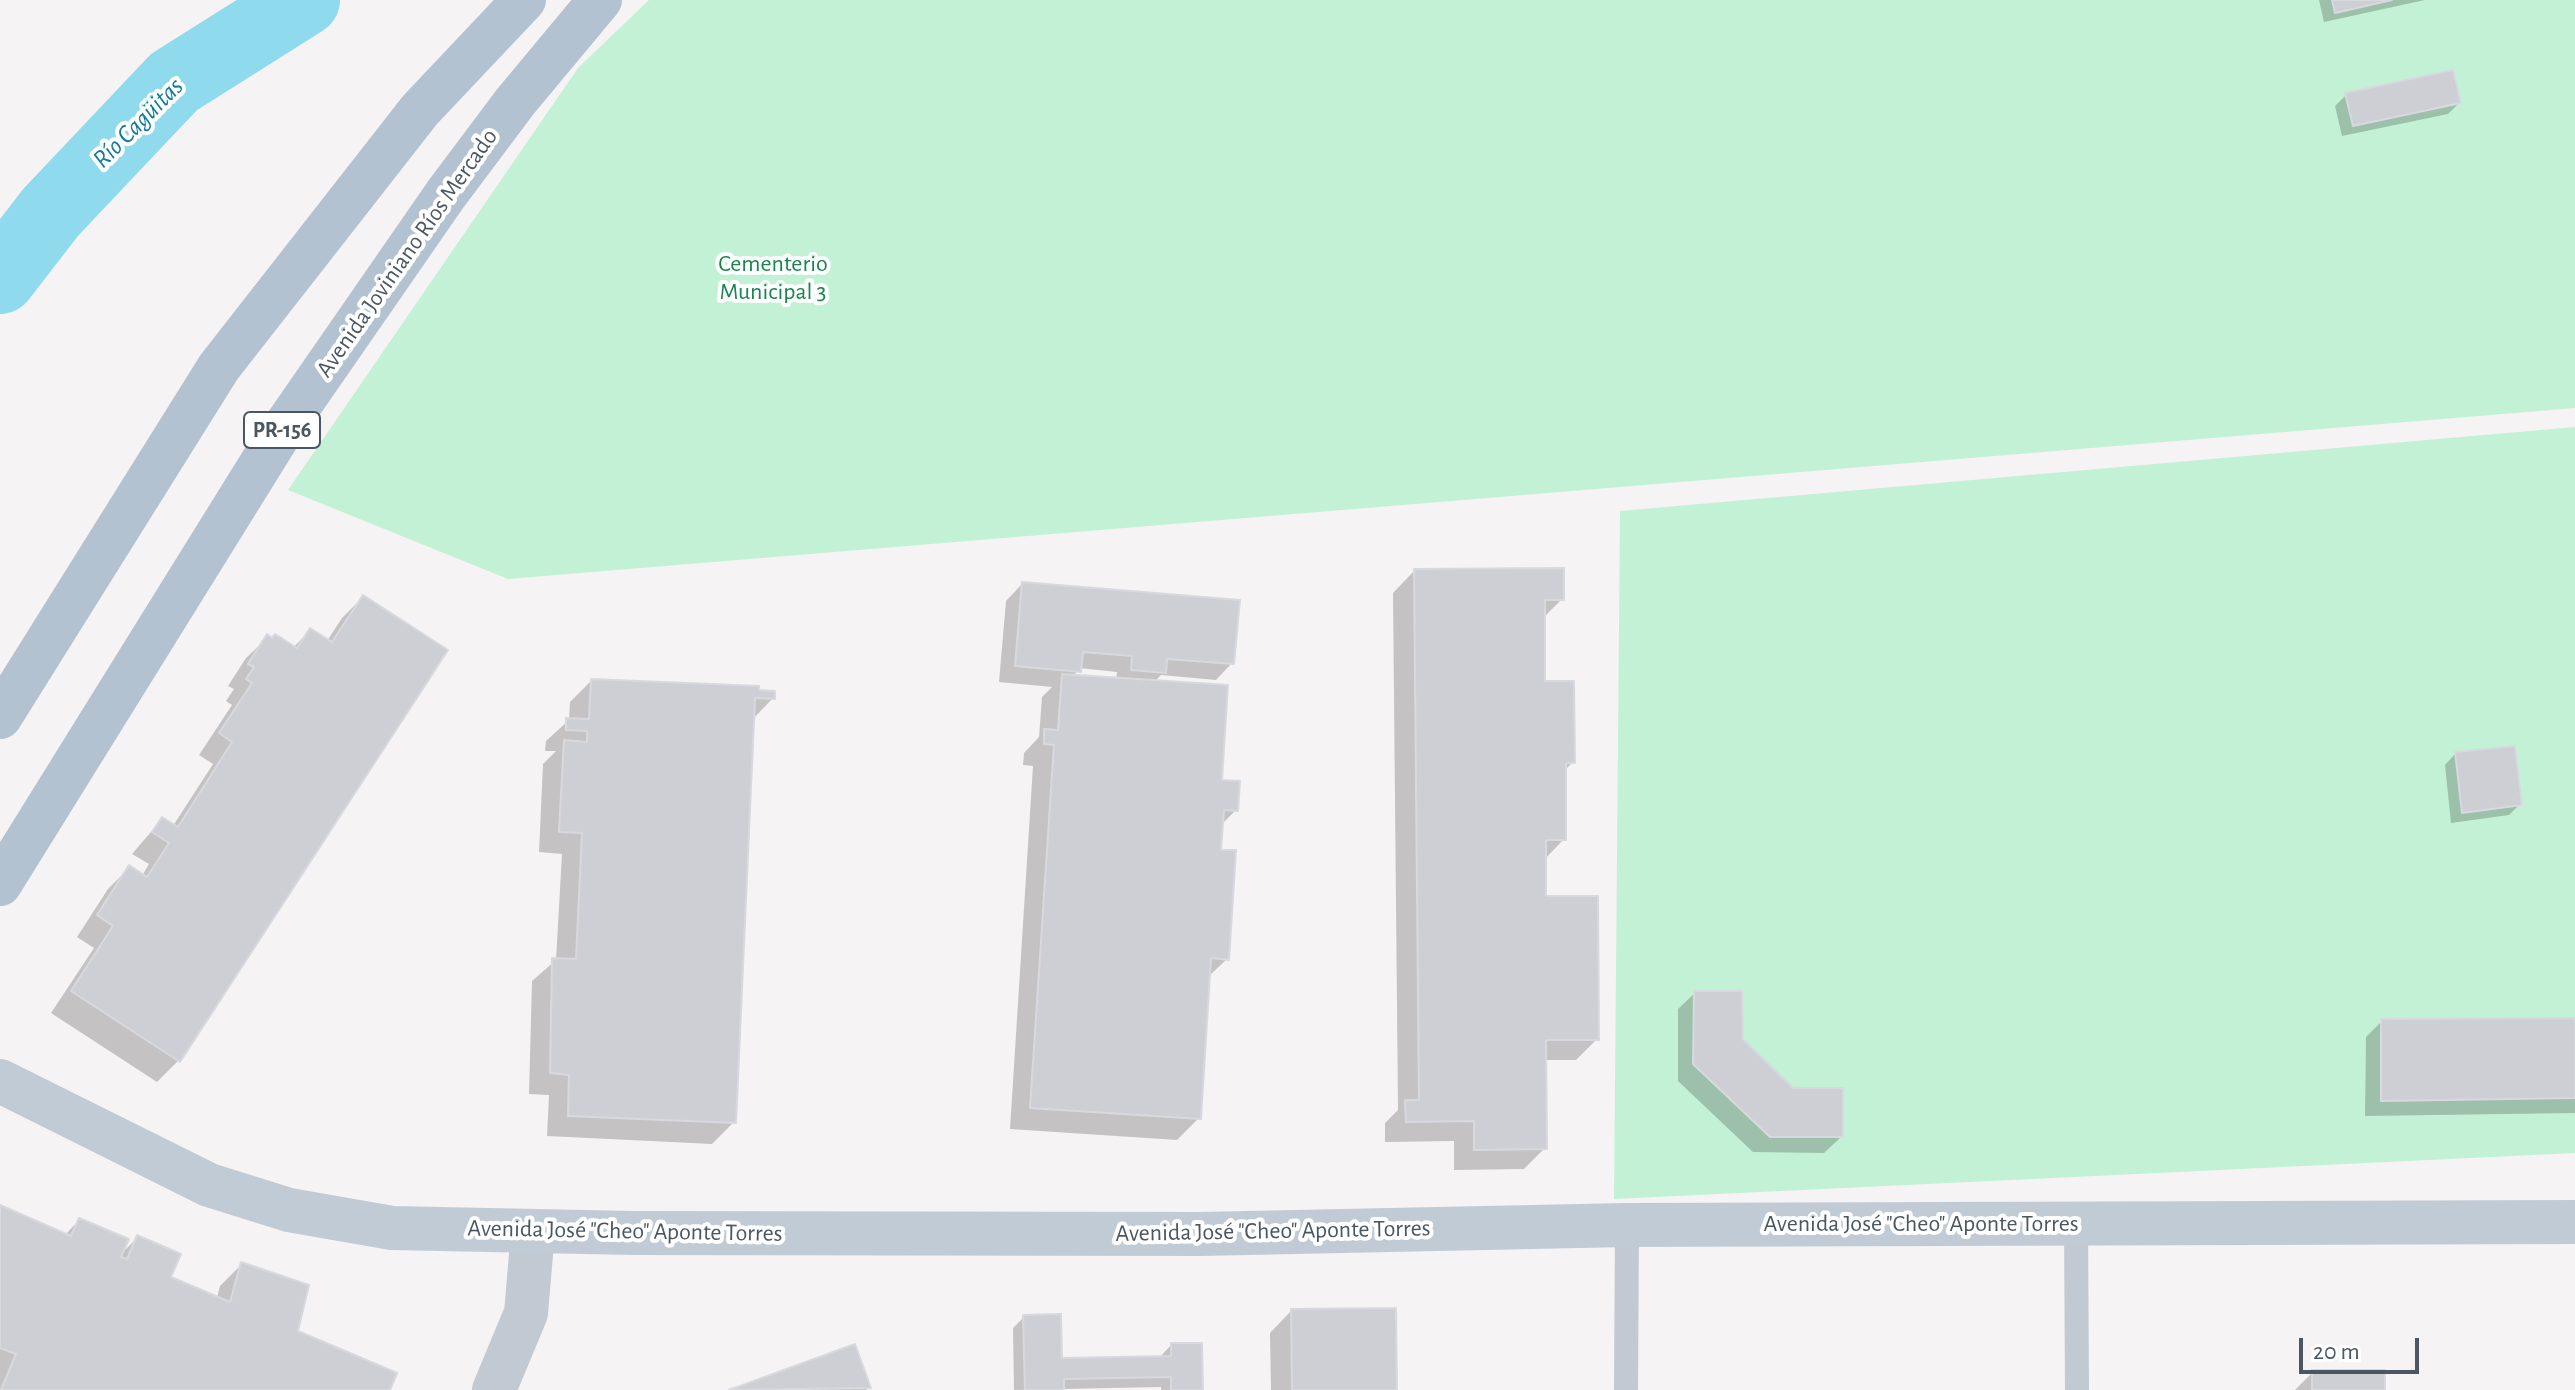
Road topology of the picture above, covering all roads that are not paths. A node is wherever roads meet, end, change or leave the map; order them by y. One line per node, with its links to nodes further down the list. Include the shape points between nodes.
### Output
1 (524, 0): 3 (main road, via 420,110 219,367)
2 (600, 0): 4 (main road, Avenida Joviniano Ríos Mercado / PR-156, via 446,194 277,438)
3 (0, 717)
4 (0, 884)
5 (0, 1081): 9 (street, Avenida José "Cheo" Aponte Torres, via 209,1185 289,1210 392,1228)
6 (2575, 1222): 7 (street, Avenida José "Cheo" Aponte Torres)
7 (2076, 1223): 8 (street, Avenida José "Cheo" Aponte Torres); 12 (lane)
8 (1627, 1225): 9 (street, Avenida José "Cheo" Aponte Torres, via 1200,1234); 11 (lane)
9 (533, 1231): 10 (street, via 526,1313)
10 (494, 1390)
11 (1626, 1390)
12 (2077, 1390)

